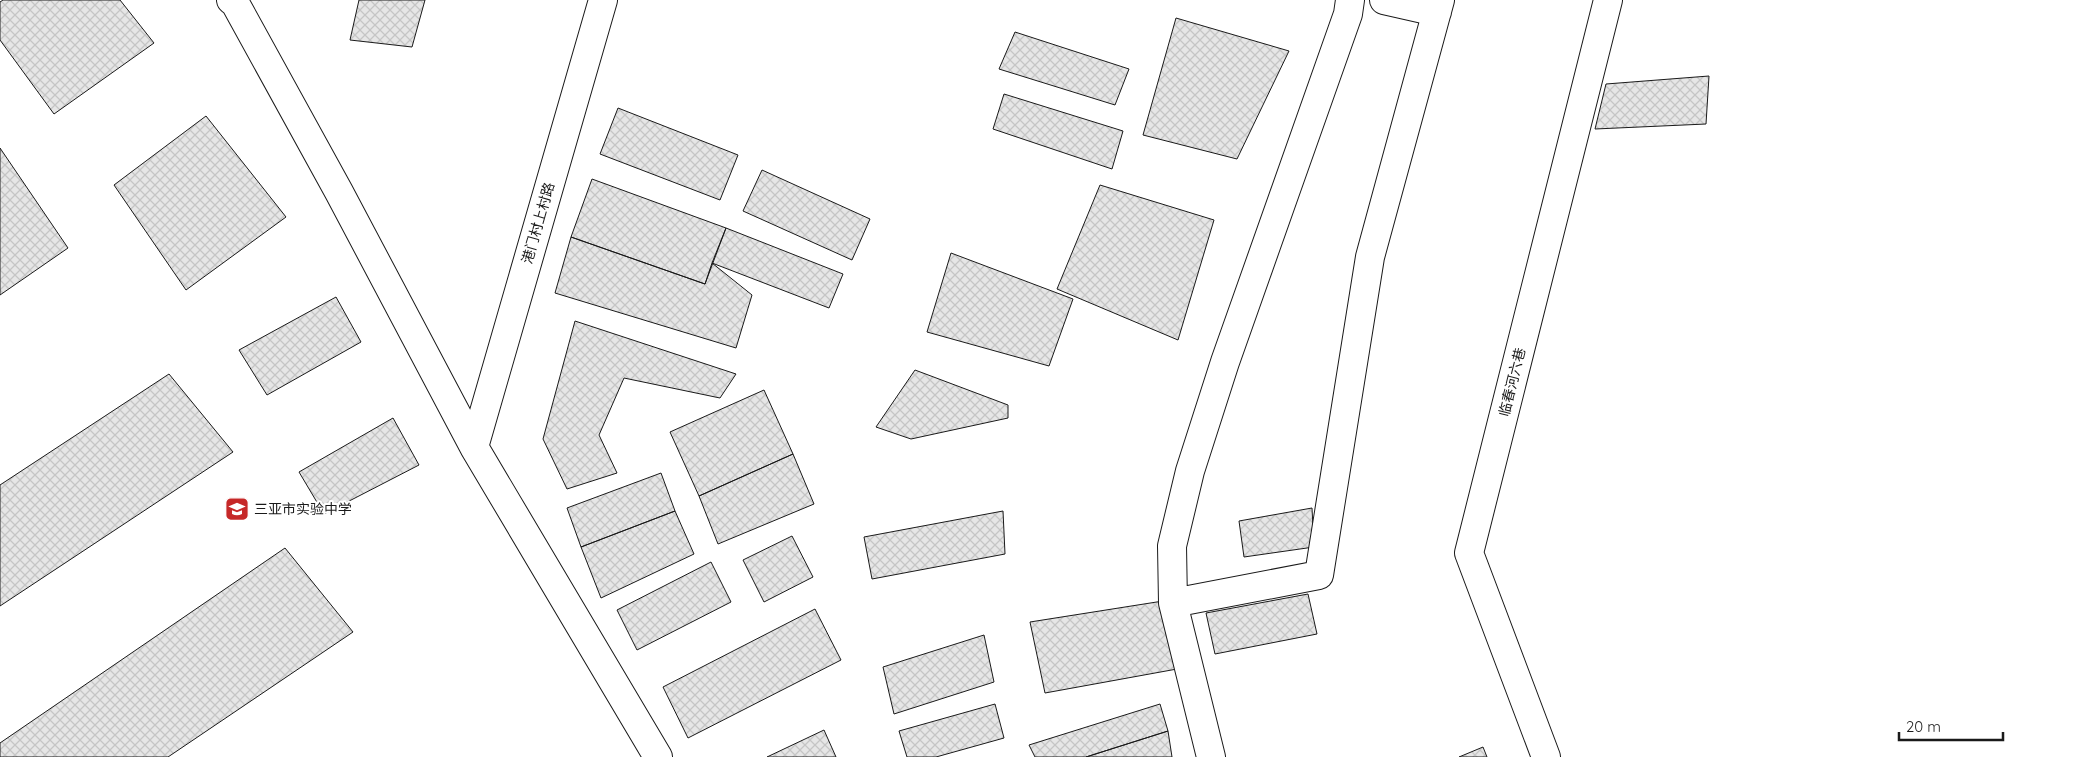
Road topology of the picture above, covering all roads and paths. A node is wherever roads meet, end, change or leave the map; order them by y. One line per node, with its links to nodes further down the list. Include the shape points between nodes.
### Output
1 (231, 0): 7 (street, via 339,192)
2 (603, 0): 7 (street, 港门村上村路)
3 (1350, 0): 8 (street, via 1348,14 1228,353 1190,471 1172,546)
4 (1384, 0): 6 (street)
5 (1608, 0): 11 (street, 临春河六巷, via 1469,553)
6 (1439, 6): 8 (street, via 1370,256 1319,575)
7 (474, 447): 9 (street)
8 (1173, 603): 10 (street)
9 (658, 757)
10 (1211, 757)
11 (1546, 757)

